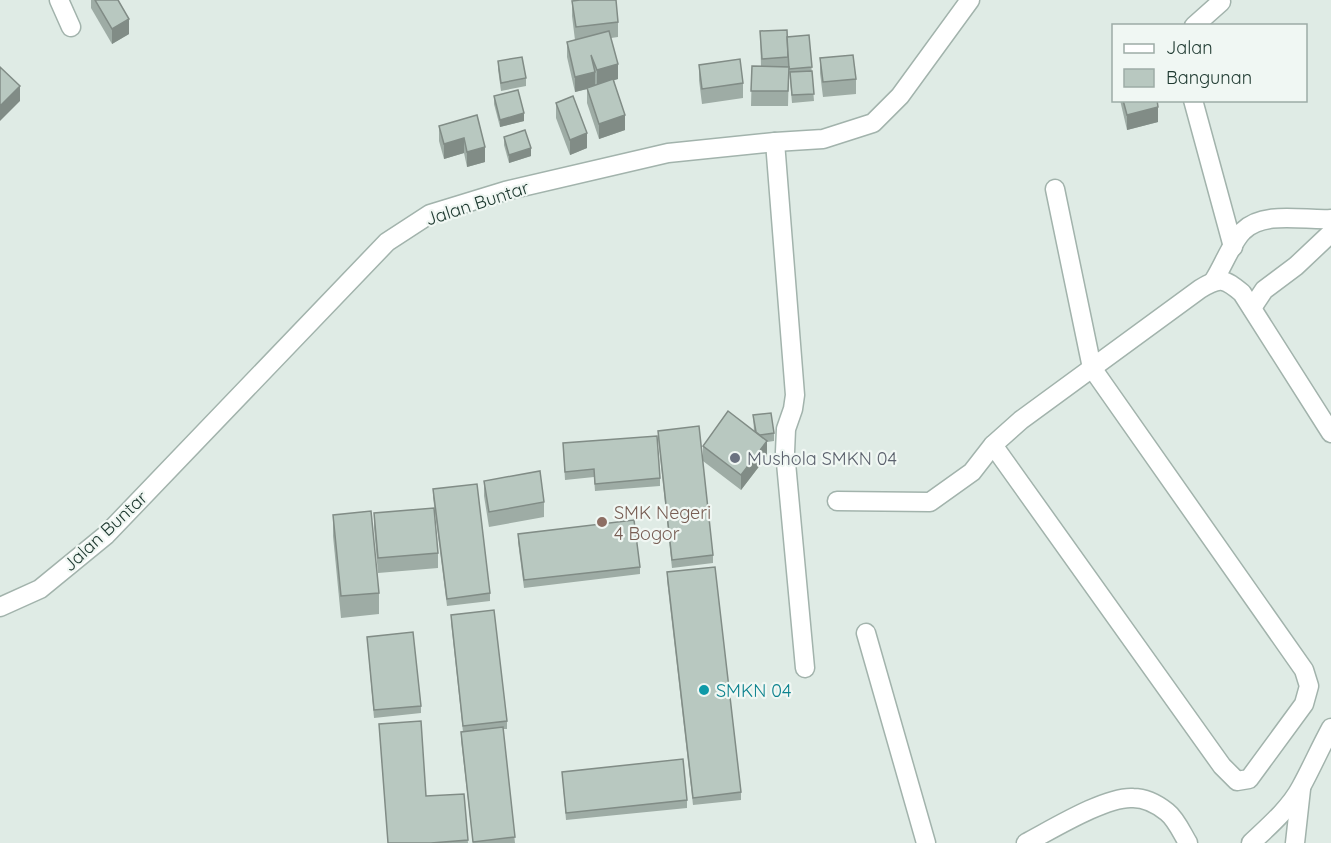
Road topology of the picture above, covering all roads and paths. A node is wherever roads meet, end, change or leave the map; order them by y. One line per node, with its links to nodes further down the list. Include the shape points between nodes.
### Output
1 (59, 0): 5 (street)
2 (970, 0): 7 (street, Jalan Buntar, via 900,96 873,123 824,139)
3 (1221, 2): 4 (street)
4 (1196, 24)
5 (71, 27)
6 (1194, 102): 11 (street)
7 (775, 142): 18 (street, Jalan Buntar, via 668,153 505,191 430,214 387,242 106,535 40,589); 20 (street, via 795,395 786,429 786,452)
8 (1055, 189): 14 (street)
9 (1331, 219): 11 (street, via 1274,218 1243,230)
10 (1331, 234): 13 (street, via 1264,290)
11 (1233, 247): 12 (street)
12 (1215, 280): 13 (street, via 1228,281); 14 (street)
13 (1252, 309): 15 (street)
14 (1092, 368): 16 (street); 16 (street, via 1304,670 1309,686 1304,704 1249,778 1237,781 1222,766)
15 (1331, 433)
16 (993, 445): 17 (street, via 972,472 930,502)
17 (837, 501)
18 (0, 607)
19 (866, 633): 23 (street)
20 (805, 668)
21 (1331, 728): 22 (street)
22 (1301, 789): 26 (street); 27 (street)
23 (926, 843)
24 (1026, 843): 25 (street, via 1110,802 1132,797 1148,800 1169,813)
25 (1188, 843)
26 (1251, 843)
27 (1295, 843)

